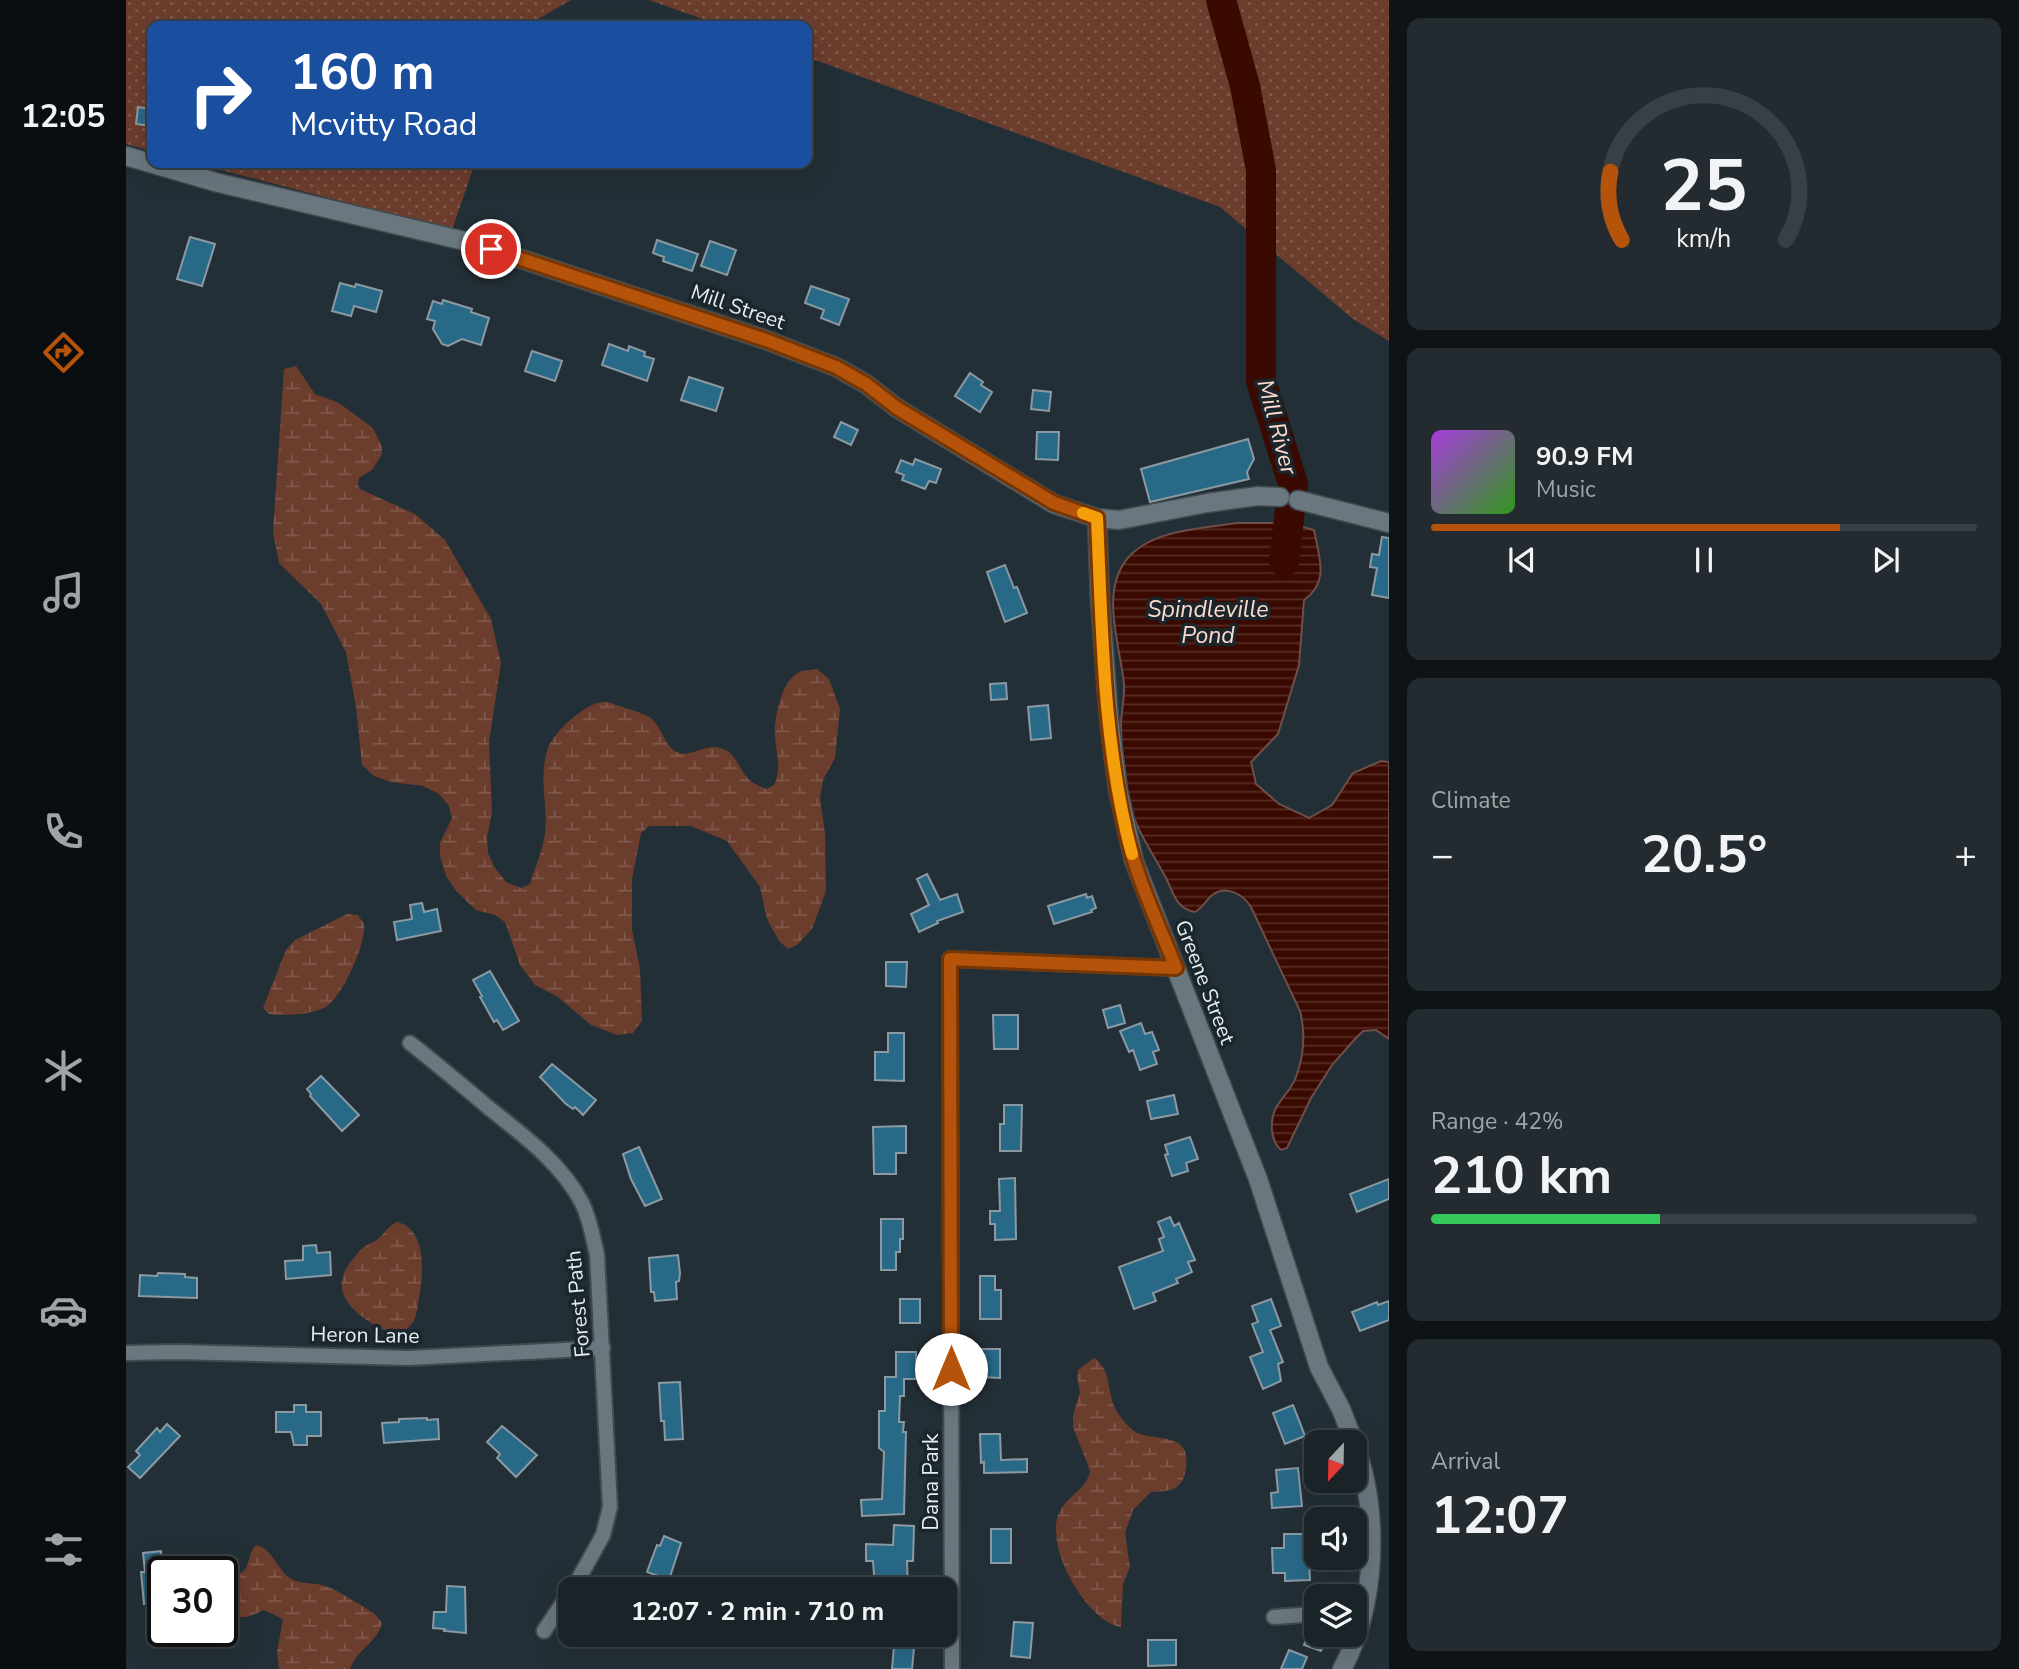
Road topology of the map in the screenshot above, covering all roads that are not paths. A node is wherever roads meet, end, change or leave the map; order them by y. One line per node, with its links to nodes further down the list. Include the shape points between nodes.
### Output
1 (126, 156): 2 (street, Mill Street)
2 (147, 162)
3 (167, 168): 4 (street, Mill Street, via 473,243 766,340 836,367 1043,497)
4 (1097, 518): 5 (street, Mill Street, via 1119,520 1258,496 1289,498); 6 (street, Greene Street, via 1105,672 1118,790 1134,861)
5 (1389, 523)
6 (1176, 968): 10 (street, Greene Street, via 1258,1179 1319,1367); 19 (street, Dana Park, via 950,959)
7 (410, 1043): 8 (street, Forest Path, via 519,1132 552,1163 576,1195 597,1255)
8 (603, 1348): 9 (street, Heron Lane, via 409,1358); 12 (street, Forest Path, via 610,1507 603,1535)
9 (126, 1353)
10 (1349, 1430)
11 (1366, 1493): 13 (street, Greene Street, via 1371,1537)
12 (579, 1577)
13 (1366, 1584)
14 (558, 1610): 17 (street, Forest Path)
15 (1304, 1615): 16 (street)
16 (1274, 1617)
17 (544, 1631)
18 (1348, 1647): 20 (street, Greene Street)
19 (952, 1669)
20 (1342, 1669)

